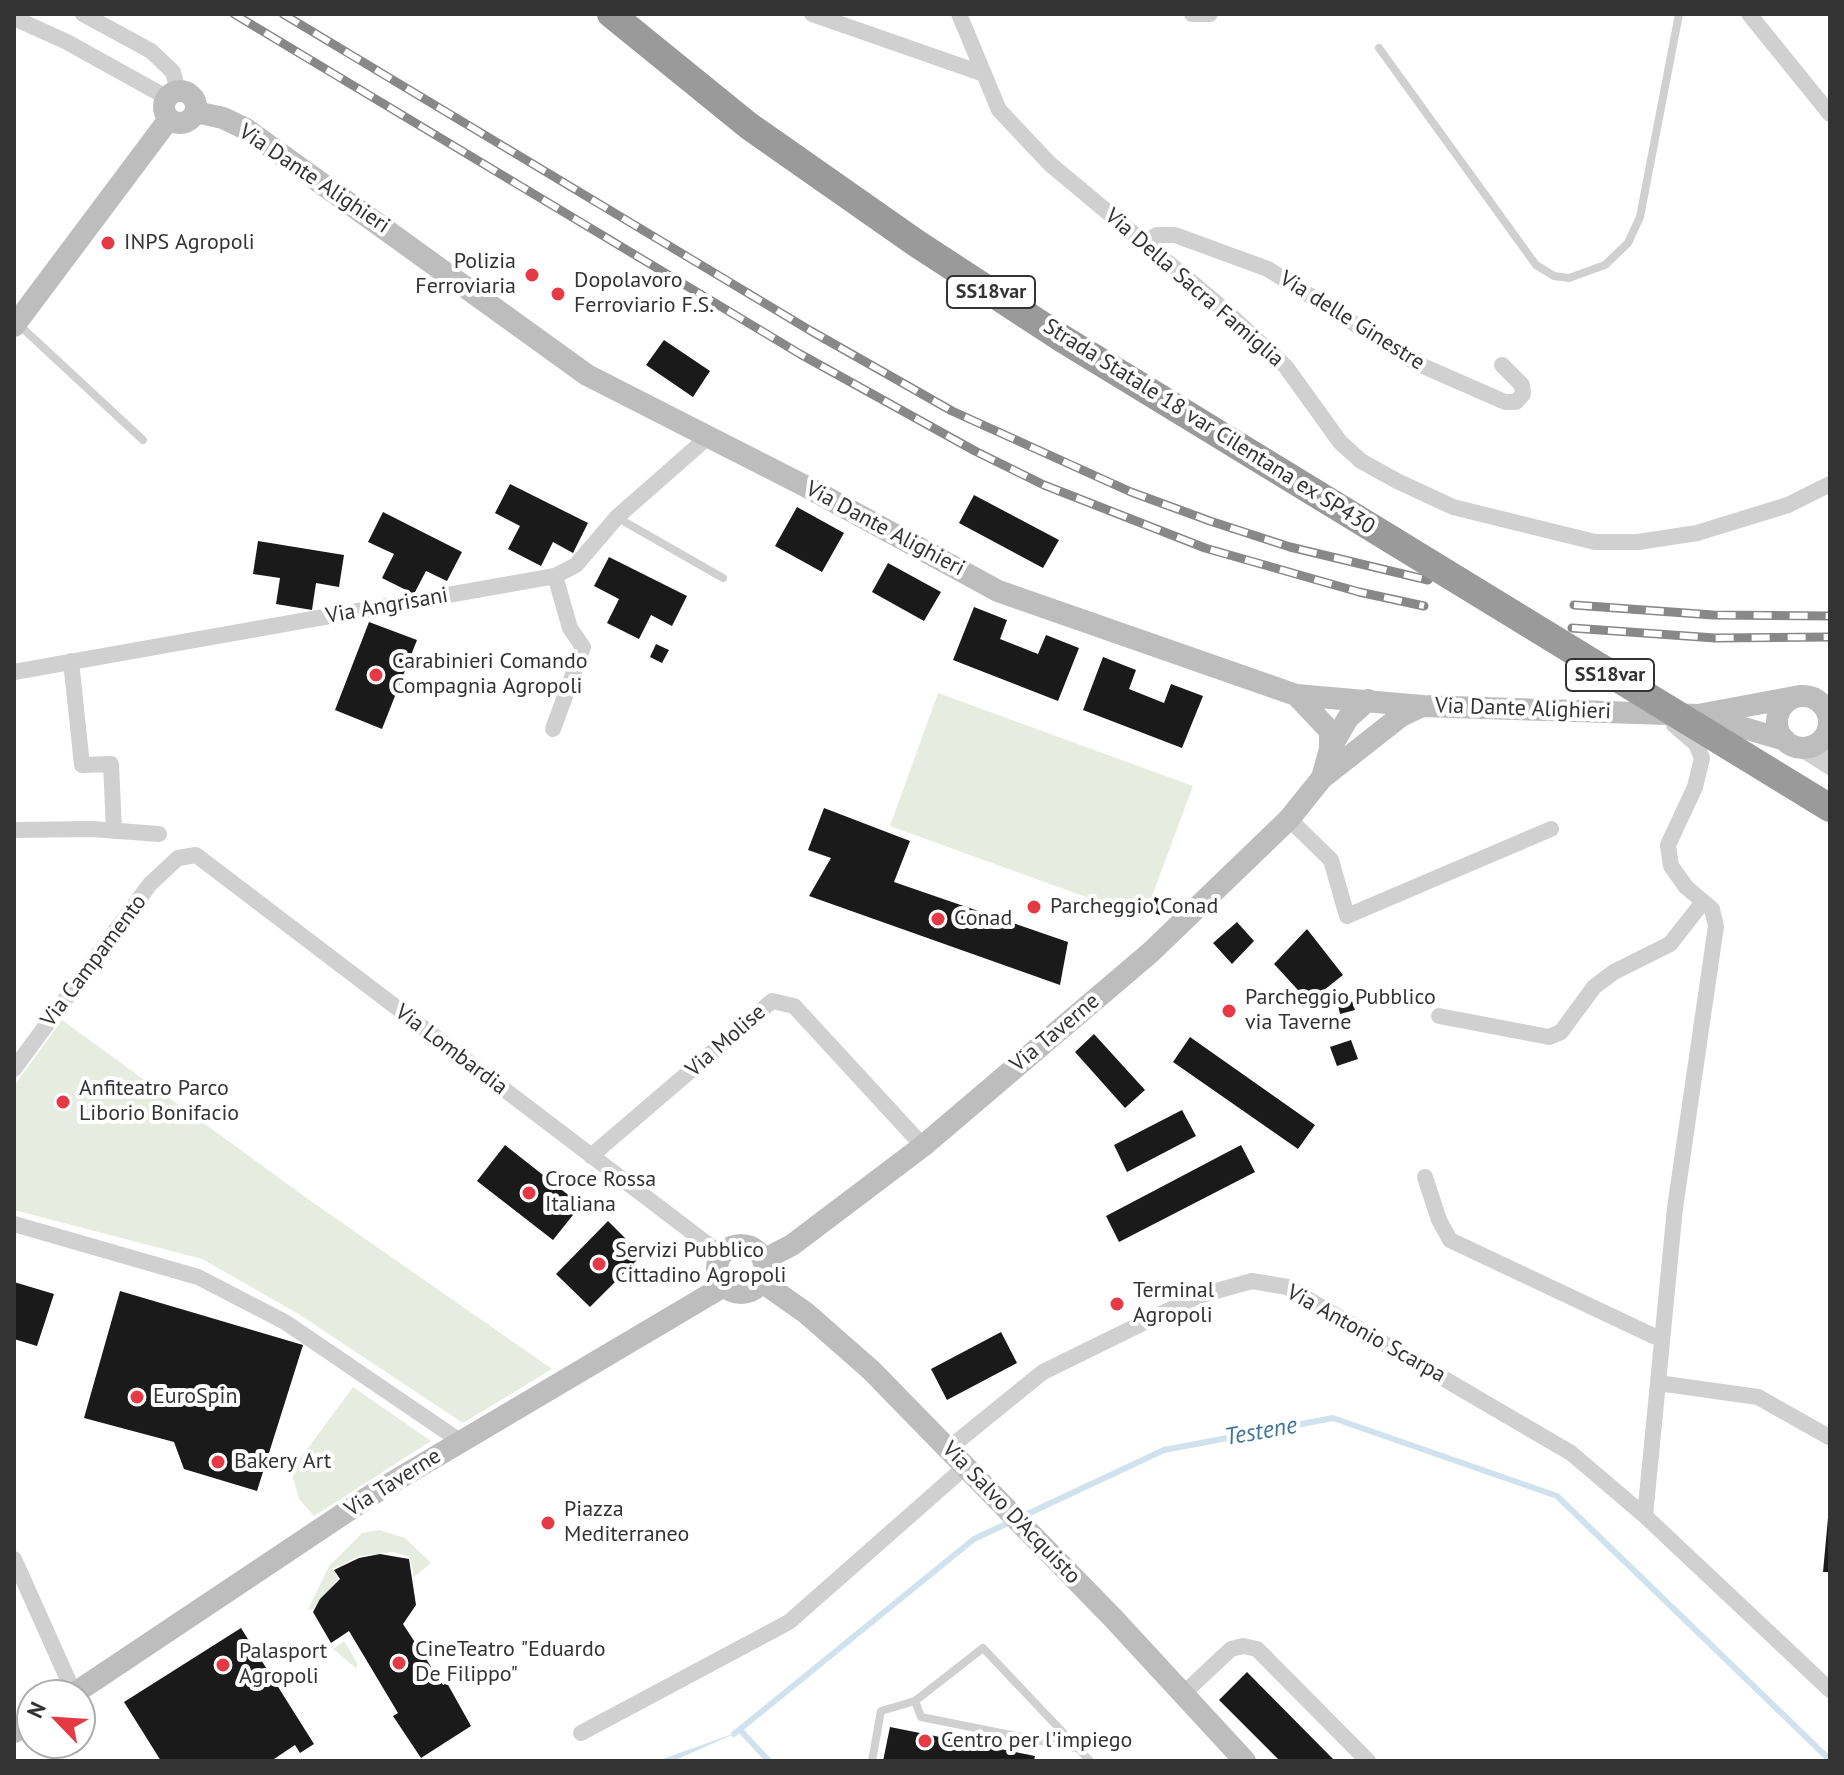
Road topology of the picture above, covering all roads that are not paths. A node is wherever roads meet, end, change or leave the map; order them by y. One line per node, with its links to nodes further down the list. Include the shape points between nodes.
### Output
1 (83, 14): 12 (street, via 151,51 173,72)
2 (611, 14): 38 (highway, Strada Statale 18 var Cilentana ex SP430 / SS18var, bridge, via 749,126 1063,339)
3 (812, 14): 11 (street)
4 (959, 14): 11 (street, Via Della Sacra Famiglia)
5 (1192, 14): 6 (street)
6 (1210, 14)
7 (1679, 14): 10 (lane, via 1640,217 1628,243 1605,265 1569,278 1536,265)
8 (1749, 14): 13 (street)
9 (14, 18): 12 (street)
10 (1379, 48)
11 (981, 73): 14 (street, Via Della Sacra Famiglia, via 999,110 1050,164)
12 (171, 102): 15 (street); 17 (street, Via Dante Alighieri, via 184,123 196,112 246,129 587,375)
13 (1830, 114)
14 (1142, 243): 16 (street, Via delle Ginestre, via 1157,235 1175,235 1268,269 1416,363 1516,402 1522,385); 19 (street, Via Della Sacra Famiglia, via 1286,367 1340,442 1361,461 1453,507 1595,542 1638,542 1712,528 1788,505)
15 (15, 324): 18 (lane)
16 (1502, 365)
17 (708, 437): 20 (street, Via Angrisani); 25 (street, Via Dante Alighieri, via 998,591)
18 (143, 440)
19 (1830, 484)
20 (617, 517): 21 (street, Via Angrisani, via 576,565); 22 (lane)
21 (555, 576): 23 (street, Via Angrisani); 31 (street, via 565,615 583,647)
22 (723, 578)
23 (71, 661): 24 (street, Via Angrisani); 42 (street, via 82,765 111,764)
24 (14, 672)
25 (1296, 695): 27 (street, Via Dante Alighieri); 34 (street, via 1330,731)
26 (1814, 697): 30 (street); 32 (street, via 1825,708); 33 (street, via 1780,710 1777,726)
27 (1368, 700): 28 (street, Via Dante Alighieri); 34 (street, Via Taverne, via 1348,718); 35 (street, via 1369,726)
28 (1422, 706): 29 (street, Via Dante Alighieri); 35 (street, Via Taverne)
29 (1661, 714): 30 (street, Via Dante Alighieri); 45 (street, via 1696,744 1702,758 1695,787 1668,845 1671,866)
30 (1698, 715): 33 (street)
31 (553, 729)
32 (1828, 733): 33 (street, via 1813,746)
33 (1792, 744): 36 (street)
34 (1330, 749): 37 (street, Via Taverne)
35 (1357, 752): 37 (street, Via Taverne)
36 (1830, 767)
37 (1322, 778): 39 (street, Via Taverne)
38 (1830, 808)
39 (1289, 819): 40 (street, via 1331,860 1347,916); 48 (street, Via Taverne, via 1151,952)
40 (1551, 829)
41 (14, 830): 42 (street)
42 (114, 831): 43 (street)
43 (159, 834)
44 (178, 858): 47 (street, Via Campamento, via 150,884); 49 (street, Via Lombardia, via 196,855 213,866)
45 (1703, 902): 46 (street, via 1670,944 1594,987 1561,1032 1549,1037); 55 (street, via 1712,909 1716,926 1675,1208)
46 (1439, 1016)
47 (14, 1069)
48 (923, 1146): 49 (street, Via Molise, via 794,1006 772,1001); 53 (street, Via Taverne)
49 (591, 1156): 52 (street, Via Lombardia)
50 (1425, 1177): 55 (street, via 1450,1240)
51 (14, 1224): 58 (street, via 198,1277 285,1322)
52 (722, 1255): 53 (street, via 733,1246 748,1245); 54 (street, via 717,1267)
53 (762, 1271): 54 (street, via 743,1293); 59 (street, Via Salvo D'Acquisto)
54 (724, 1286): 58 (street, Via Taverne)
55 (1662, 1340): 56 (street)
56 (1658, 1383): 57 (street, via 1758,1397); 61 (street)
57 (1829, 1437)
58 (460, 1441): 64 (street, Via Taverne)
59 (948, 1449): 60 (street, Via Salvo D'Acquisto); 61 (street, Via Antonio Scarpa, via 1043,1372 1198,1296 1252,1281 1287,1287 1519,1421 1571,1453)
60 (968, 1470): 66 (street, Via Salvo D'Acquisto); 68 (street, via 789,1622)
61 (1645, 1516): 65 (street, Via Antonio Scarpa)
62 (14, 1559): 63 (street)
63 (66, 1679)
64 (95, 1679)
65 (1830, 1690)
66 (1183, 1694): 72 (street, Via Salvo D'Acquisto); 73 (street, via 1231,1649 1257,1649)
67 (915, 1701): 69 (lane, via 921,1717); 69 (lane, via 983,1648); 70 (lane, via 881,1711)
68 (581, 1733)
69 (1078, 1748): 71 (lane)
70 (872, 1761)
71 (1090, 1761)
72 (1245, 1761)
73 (1368, 1761)

